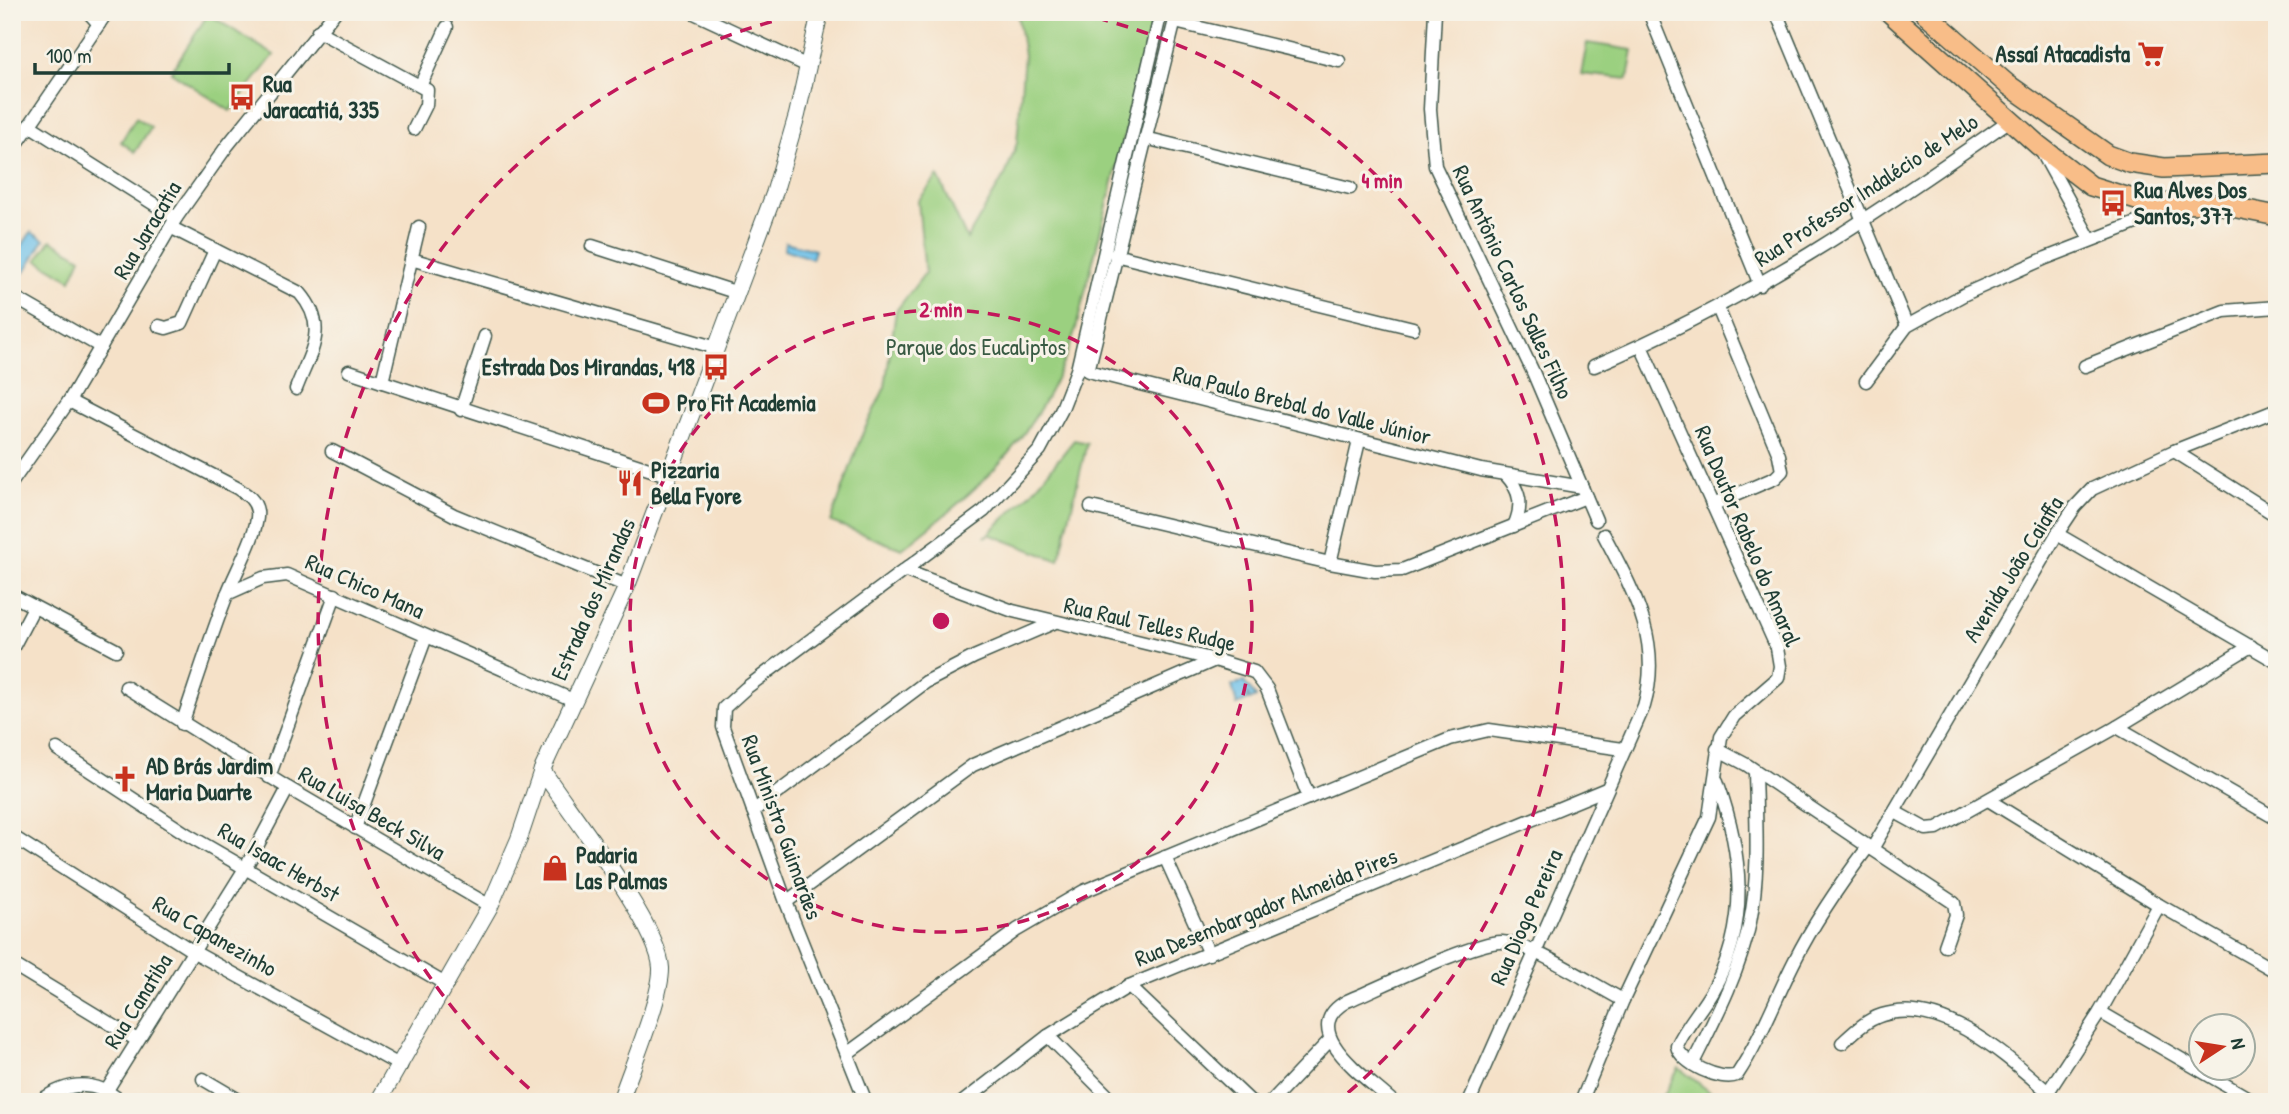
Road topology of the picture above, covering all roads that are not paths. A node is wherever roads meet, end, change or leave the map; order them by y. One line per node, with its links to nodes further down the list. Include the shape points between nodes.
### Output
1 (88, 12): 13 (street)
2 (107, 12): 13 (street)
3 (335, 12): 15 (street, Rua Jaracatia)
4 (692, 12): 17 (street)
5 (820, 12): 17 (street, Estrada dos Mirandas)
6 (1161, 12): 73 (street, via 1085,338 1061,411 1040,450 1003,492)
7 (1435, 12): 64 (street, Rua Antônio Carlos Salles Filho, via 1430,109 1435,166)
8 (1649, 12): 37 (street)
9 (1776, 12): 30 (street)
10 (1889, 12): 19 (main road)
11 (1924, 12): 25 (main road, via 2007,85 2108,155 2164,168)
12 (1176, 17): 16 (street); 22 (street)
13 (99, 24): 20 (street)
14 (447, 27): 18 (street)
15 (317, 31): 18 (street); 29 (street, Rua Jaracatia)
16 (1339, 61)
17 (808, 66): 38 (street, Estrada dos Mirandas, via 786,157)
18 (421, 84): 21 (street, via 427,97)
19 (2010, 120): 23 (main road); 30 (street, Rua Professor Indalécio de Melo)
20 (29, 125): 24 (street); 29 (street)
21 (414, 129)
22 (1145, 138): 26 (street); 35 (street)
23 (2038, 145): 27 (main road, via 2091,186 2146,203); 32 (street)
24 (12, 151)
25 (2275, 163)
26 (1350, 188)
27 (2184, 205): 28 (main road); 32 (street)
28 (2272, 210)
29 (174, 223): 34 (street); 47 (street, Rua Jaracatia)
30 (1863, 223): 37 (street, Rua Professor Indalécio de Melo); 43 (street)
31 (419, 227): 36 (street)
32 (2090, 239): 43 (street, via 1965,294)
33 (593, 246): 38 (street)
34 (215, 250): 42 (street, via 181,323); 54 (street, via 300,293 308,302 318,332)
35 (1115, 255): 44 (street); 58 (street, Rua Paulo Brebal do Valle Júnior, via 1088,371)
36 (411, 259): 48 (street); 53 (street)
37 (1760, 285): 41 (street, Rua Professor Indalécio de Melo)
38 (738, 293): 48 (street, Estrada dos Mirandas)
39 (12, 296): 47 (street)
40 (2277, 307): 50 (street, via 2224,312)
41 (1718, 308): 46 (street, Rua Professor Indalécio de Melo); 65 (street, via 1782,471)
42 (159, 326)
43 (1907, 326): 52 (street)
44 (1413, 328)
45 (485, 336): 56 (street)
46 (1641, 346): 49 (street, Rua Professor Indalécio de Melo); 65 (street, Rua Doutor Rabelo do Amaral)
47 (102, 347): 55 (street, Rua Jaracatia)
48 (717, 348): 62 (street, Estrada dos Mirandas)
49 (1594, 366)
50 (2085, 366)
51 (349, 371): 53 (street)
52 (1866, 381)
53 (382, 382): 56 (street)
54 (296, 389)
55 (69, 401): 63 (street, Rua Jaracatia); 75 (street, via 253,500 258,514)
56 (461, 410): 62 (street)
57 (2277, 410): 59 (street, Avenida João Caiaffa)
58 (1359, 441): 61 (street, Rua Paulo Brebal do Valle Júnior); 72 (street)
59 (2174, 451): 67 (street); 70 (street, Avenida João Caiaffa, via 2092,489)
60 (332, 452): 74 (street, via 454,516)
61 (1506, 475): 64 (street, Rua Paulo Brebal do Valle Júnior); 69 (street, via 1519,497)
62 (670, 476): 74 (street, Estrada dos Mirandas)
63 (12, 482)
64 (1584, 492): 68 (street, Rua Antônio Carlos Salles Filho); 69 (street)
65 (1712, 505): 92 (street, Rua Doutor Rabelo do Amaral, via 1777,648 1780,666 1772,684 1734,716)
66 (1091, 507): 72 (street)
67 (2277, 516)
68 (1596, 520)
69 (1514, 526): 72 (street, via 1402,570 1375,571)
70 (2057, 534): 81 (street); 102 (street, Avenida João Caiaffa)
71 (1604, 535): 91 (street, via 1650,637 1650,686)
72 (1330, 562)
73 (906, 571): 79 (street, Rua Raul Telles Rudge); 101 (street, Rua Ministro Guimarães, via 724,708 723,727)
74 (627, 586): 87 (street, Estrada dos Mirandas)
75 (227, 594): 77 (street, Rua Chico Mana, via 279,574); 88 (street)
76 (12, 595): 78 (street)
77 (335, 595): 80 (street, Rua Chico Mana); 95 (street)
78 (34, 607): 82 (street); 83 (street)
79 (1053, 623): 84 (street, Rua Raul Telles Rudge); 101 (street, via 926,682)
80 (426, 637): 87 (street, Rua Chico Mana); 104 (street)
81 (2251, 646): 85 (street); 89 (street)
82 (12, 649)
83 (116, 650)
84 (1215, 660): 99 (street, Rua Raul Telles Rudge, via 1254,672 1262,680); 109 (street, via 973,765)
85 (2277, 662)
86 (126, 687): 88 (street, Rua Luisa Beck Silva)
87 (573, 700): 93 (street, Estrada dos Mirandas)
88 (182, 724): 95 (street, Rua Luisa Beck Silva)
89 (2117, 727): 100 (street); 103 (street)
90 (57, 749): 108 (street, Rua Isaac Herbst, via 149,811)
91 (1623, 749): 98 (street, Rua Diogo Pereira); 99 (street, via 1489,730 1450,739)
92 (1717, 749): 94 (street); 96 (street, Rua Doutor Rabelo do Amaral)
93 (542, 770): 111 (street, Estrada dos Mirandas); 137 (street, via 643,920 659,953 657,990)
94 (1755, 771): 106 (street); 127 (street, via 1756,868 1750,923 1733,975)
95 (269, 777): 97 (street, Rua Luisa Beck Silva)
96 (1717, 781): 120 (street, Rua Doutor Rabelo do Amaral, via 1709,817 1690,864); 127 (street, via 1733,829 1740,904 1713,990 1677,1046)
97 (288, 788): 104 (street, Rua Luisa Beck Silva); 108 (street, Rua Canatiba)
98 (1606, 789): 114 (street, Rua Diogo Pereira); 115 (street, Rua Desembargador Almeida Pires)
99 (1309, 798): 107 (street)
100 (1990, 801): 102 (street, via 1932,829); 110 (street)
101 (753, 811): 109 (street, Rua Ministro Guimarães)
102 (1895, 812): 106 (street, Avenida João Caiaffa)
103 (2277, 818)
104 (355, 828): 111 (street, Rua Luisa Beck Silva)
105 (12, 836): 113 (street, Rua Capanezinho)
106 (1870, 848): 112 (street, via 1954,903 1956,915); 127 (street, Avenida João Caiaffa, via 1825,907 1737,1075 1719,1077)
107 (1165, 857): 115 (street); 126 (street, via 1084,891 1017,930)
108 (246, 867): 113 (street, Rua Canatiba); 118 (street, Rua Isaac Herbst)
109 (786, 902): 126 (street, Rua Ministro Guimarães)
110 (2159, 905): 117 (street); 121 (street)
111 (490, 906): 118 (street, Estrada dos Mirandas)
112 (1945, 946)
113 (194, 952): 123 (street, Rua Canatiba); 128 (street, Rua Capanezinho)
114 (1534, 952): 120 (street); 124 (street, via 1502,942 1478,947 1347,1001 1329,1016); 143 (street, Rua Diogo Pereira)
115 (1209, 954): 119 (street, Rua Desembargador Almeida Pires)
116 (12, 964): 123 (street)
117 (2277, 972)
118 (447, 985): 128 (street, Estrada dos Mirandas)
119 (1129, 986): 122 (street, Rua Desembargador Almeida Pires); 140 (street)
120 (1623, 1000): 144 (street, Rua Doutor Rabelo do Amaral)
121 (2100, 1012): 131 (street); 145 (street)
122 (1048, 1036): 132 (street, Rua Desembargador Almeida Pires); 139 (street)
123 (137, 1040): 130 (street, Rua Canatiba)
124 (1330, 1040): 141 (street); 142 (street)
125 (1842, 1043): 131 (street, via 1882,1015 1927,1014 1964,1029)
126 (848, 1054): 138 (street, Rua Ministro Guimarães)
127 (1693, 1063)
128 (401, 1066): 136 (street, Estrada dos Mirandas)
129 (203, 1079): 135 (street)
130 (107, 1090): 133 (street, via 80,1084); 134 (street)
131 (2044, 1097)
132 (972, 1099)
133 (39, 1102)
134 (122, 1102)
135 (242, 1102)
136 (378, 1102)
137 (620, 1102)
138 (866, 1102)
139 (1114, 1102)
140 (1251, 1102)
141 (1272, 1102)
142 (1394, 1102)
143 (1469, 1102)
144 (1581, 1102)
145 (2255, 1102)

